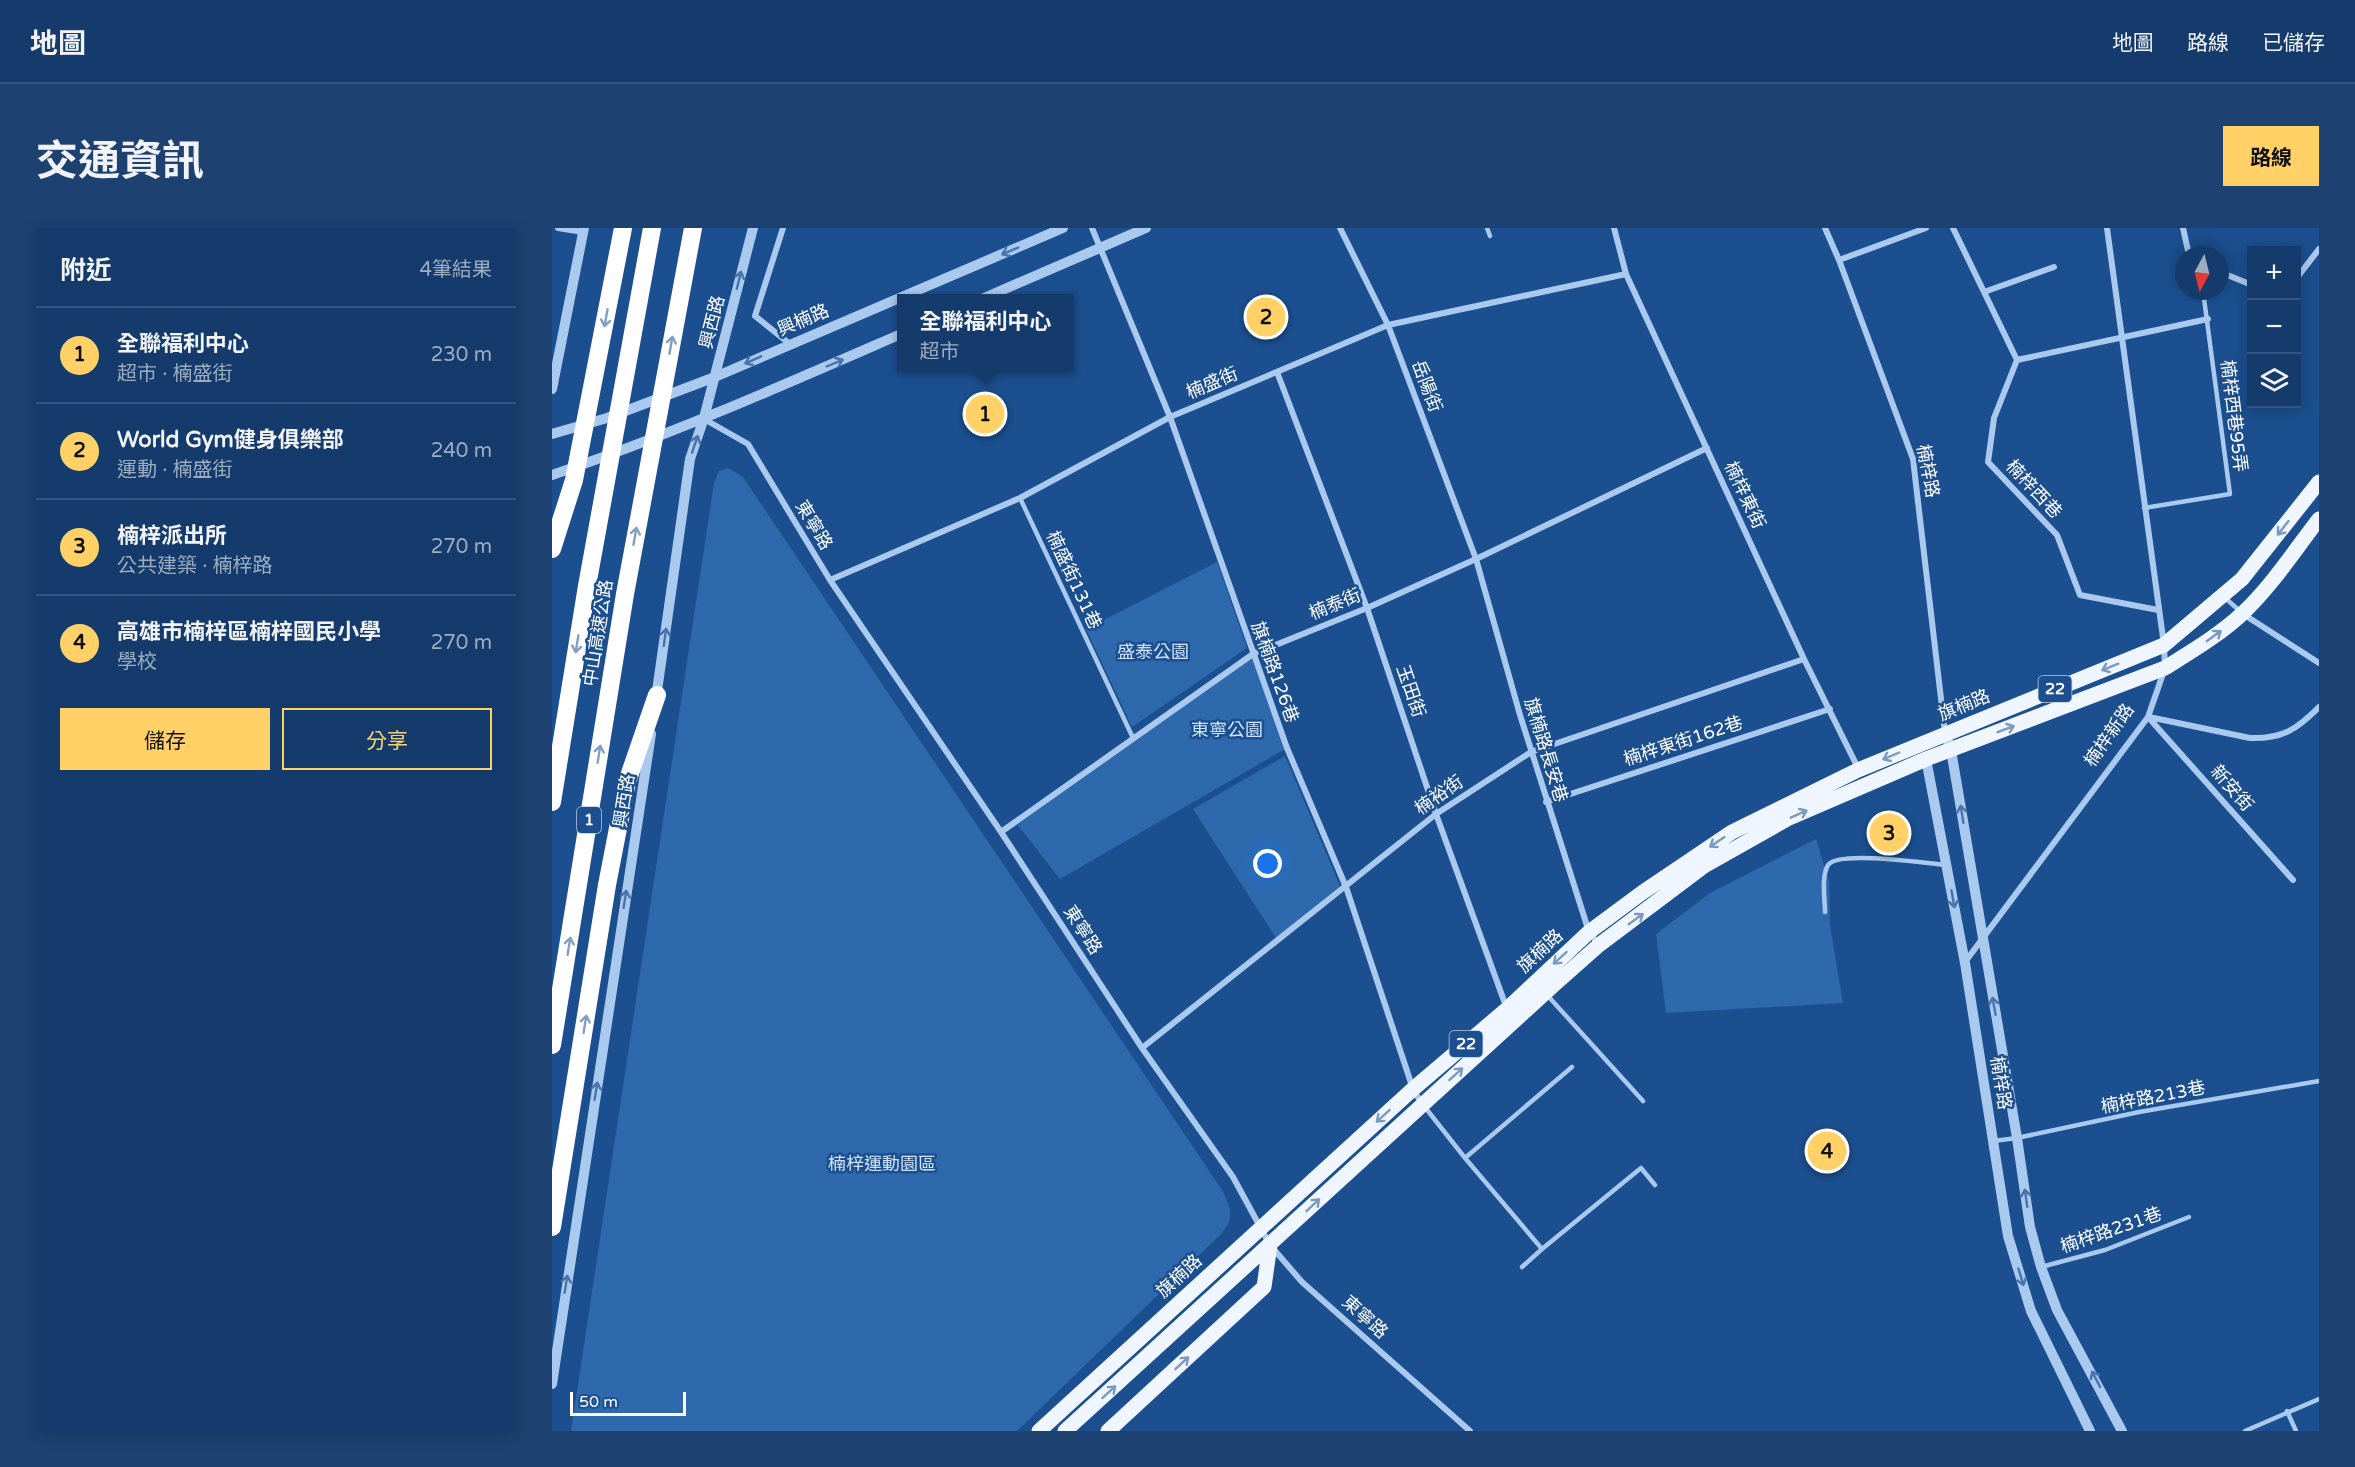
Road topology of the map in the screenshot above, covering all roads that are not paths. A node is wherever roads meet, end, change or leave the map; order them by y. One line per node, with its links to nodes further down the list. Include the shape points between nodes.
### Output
1 (558, 228): 18 (street)
2 (623, 228): 52 (highway, one-way to 52, via 574,480)
3 (652, 228): 74 (highway, 中山高速公路 / 1, one-way to 74)
4 (693, 228): 88 (highway, 中山高速公路 / 1, one-way to 4, via 625,594)
5 (753, 228): 41 (street, 興西路, one-way to 5)
6 (783, 228): 38 (street, via 755,316)
7 (1064, 228): 30 (street, 興楠路, one-way to 30)
8 (1092, 228): 21 (street, 旗楠路126巷)
9 (1146, 228): 21 (street)
10 (1340, 228): 35 (street, 岳陽街)
11 (1487, 228): 19 (lane)
12 (1614, 228): 26 (street, 楠梓東街)
13 (1825, 228): 23 (street, 楠梓路)
14 (1926, 228): 23 (street)
15 (1953, 228): 29 (street)
16 (2107, 228): 37 (street)
17 (2184, 228): 20 (street)
18 (583, 230): 42 (street)
19 (1490, 236)
20 (2187, 246)
21 (1101, 248): 31 (street); 43 (street, 旗楠路126巷)
22 (2319, 249): 25 (street)
23 (1839, 260): 68 (street, 楠梓路, via 1913,459)
24 (2054, 267): 29 (street)
25 (2301, 272)
26 (1626, 274): 35 (street, 楠盛街); 46 (street, 楠梓東街)
27 (2229, 276): 28 (street)
28 (2247, 283)
29 (1984, 292): 39 (street)
30 (908, 294)
31 (993, 294)
32 (897, 299): 38 (street, 興楠路, one-way to 38)
33 (2205, 300): 34 (lane, 楠梓西巷95弄)
34 (2208, 319): 37 (street); 50 (lane, 楠梓西巷95弄, via 2230,494)
35 (1388, 325): 40 (street, 楠盛街); 53 (street, 岳陽街)
36 (897, 336): 44 (street, one-way to 36)
37 (2122, 338): 39 (street); 50 (street)
38 (790, 344): 41 (street, 興楠路, one-way to 41)
39 (2017, 360): 57 (street, 楠梓西巷, via 1994,418 1988,462 2056,535 2080,595)
40 (1277, 372): 43 (street, 楠盛街); 56 (street, 玉田街)
41 (715, 377): 44 (street, 興西路); 45 (street, 興楠路, via 607,418)
42 (552, 389)
43 (1170, 417): 49 (street, 楠盛街); 60 (street, 旗楠路126巷)
44 (704, 418): 47 (street); 54 (street, 東寧路, via 748,444); 64 (street, 興西路, one-way to 44, via 690,459)
45 (552, 434)
46 (1707, 448): 53 (street, 楠泰街); 61 (street, 楠梓東街)
47 (552, 476)
48 (2319, 482): 55 (main road, 22, one-way to 55, via 2260,559)
49 (1020, 498): 54 (street, 楠盛街); 69 (lane, 楠盛街131巷)
50 (2144, 508): 57 (street)
51 (2319, 519): 58 (main road, 22, via 2265,591)
52 (552, 549)
53 (1476, 559): 56 (street, 楠泰街); 71 (street, 旗楠路長安巷)
54 (830, 580): 77 (street, 東寧路)
55 (2223, 597): 58 (lane); 59 (main road, 22)
56 (1367, 608): 60 (street, 楠泰街); 76 (street, 玉田街)
57 (2158, 610): 59 (street)
58 (2243, 613): 62 (street); 63 (main road, 22, one-way to 58)
59 (2164, 645): 63 (street); 68 (main road, 旗楠路 / 22, one-way to 68)
60 (1253, 654): 69 (street, 楠泰街); 80 (street, 旗楠路126巷, via 1287,748)
61 (1804, 659): 66 (street, 楠梓東街); 71 (street, 楠裕街)
62 (2319, 663)
63 (2165, 668): 67 (street, 楠梓新路); 70 (main road, 旗楠路 / 22, one-way to 63)
64 (657, 694): 100 (highway, one-way to 64, via 627,782); 106 (street, 興西路, one-way to 64)
65 (2319, 706): 67 (street, via 2293,729 2264,738)
66 (1830, 710): 73 (street, 楠梓東街); 75 (street, 楠梓東街162巷)
67 (2148, 717): 79 (street, 新安街); 83 (street, 楠梓新路)
68 (1945, 734): 70 (street, 楠梓路); 72 (street); 73 (main road, 旗楠路 / 22, one-way to 73)
69 (1133, 738): 77 (street, 楠泰街)
70 (1952, 750): 72 (main road, 旗楠路 / 22); 83 (street, 楠梓路, one-way to 70)
71 (1531, 752): 75 (street, 旗楠路長安巷); 76 (street, 楠裕街)
72 (1926, 759): 78 (street, 楠梓路); 84 (main road, 旗楠路 / 22, one-way to 72, via 1704,866 1739,846 1789,818)
73 (1858, 770): 82 (main road, 旗楠路 / 22, one-way to 82, via 1732,832)
74 (552, 802)
75 (1546, 802): 82 (street, 旗楠路長安巷)
76 (1436, 813): 80 (street, 楠裕街); 87 (street, 玉田街)
77 (1001, 832): 89 (street, 東寧路)
78 (1947, 865): 81 (lane, via 1861,858 1832,862 1825,878); 85 (street, 楠梓路, one-way to 85)
79 (2292, 880)
80 (1346, 887): 89 (street, 楠裕街); 92 (street, 旗楠路126巷)
81 (1825, 912)
82 (1589, 932): 84 (street, 旗楠路長安巷); 87 (main road, 旗楠路 / 22, one-way to 87)
83 (1983, 941): 85 (street, 楠梓新路); 95 (street, 楠梓路, one-way to 83)
84 (1599, 945): 86 (main road, 旗楠路 / 22)
85 (1965, 963): 96 (street, 楠梓路)
86 (1544, 993): 87 (main road, 旗楠路 / 22); 93 (lane)
87 (1511, 1014): 92 (main road, 旗楠路 / 22); 94 (main road, 旗楠路 / 22, one-way to 87)
88 (552, 1046)
89 (1142, 1048): 101 (street, 東寧路, via 1233,1177)
90 (1572, 1067): 97 (lane)
91 (2319, 1081): 95 (lane, 楠梓路213巷, via 2139,1112)
92 (1413, 1089): 94 (street, 旗楠路126巷); 101 (main road, 旗楠路 / 22, one-way to 101)
93 (1642, 1101)
94 (1423, 1104): 97 (lane); 102 (main road, 旗楠路 / 22, one-way to 94)
95 (2018, 1138): 96 (lane, 楠梓路213巷); 105 (street, 楠梓路, one-way to 95, via 2030,1227)
96 (1993, 1141): 113 (street, 楠梓路, one-way to 113, via 2008,1236 2031,1311)
97 (1465, 1158): 103 (lane)
98 (1655, 1185): 103 (lane, via 1641,1168)
99 (2189, 1217): 105 (lane, 楠梓路231巷, via 2105,1250)
100 (552, 1227)
101 (1261, 1227): 102 (street, 東寧路); 109 (main road, 旗楠路 / 22)
102 (1270, 1245): 110 (main road, 旗楠路 / 22, one-way to 102); 111 (main road, one-way to 102, via 1264,1287); 112 (street, 東寧路, via 1302,1282)
103 (1542, 1249): 104 (lane)
104 (1522, 1267)
105 (2041, 1267): 114 (street, 楠梓路, one-way to 105, via 2058,1310)
106 (552, 1384)
107 (2319, 1399): 108 (lane)
108 (2287, 1411): 115 (lane); 116 (lane)
109 (1039, 1431)
110 (1065, 1431)
111 (1108, 1431)
112 (1470, 1431)
113 (2090, 1431)
114 (2122, 1431)
115 (2245, 1431)
116 (2296, 1431)

